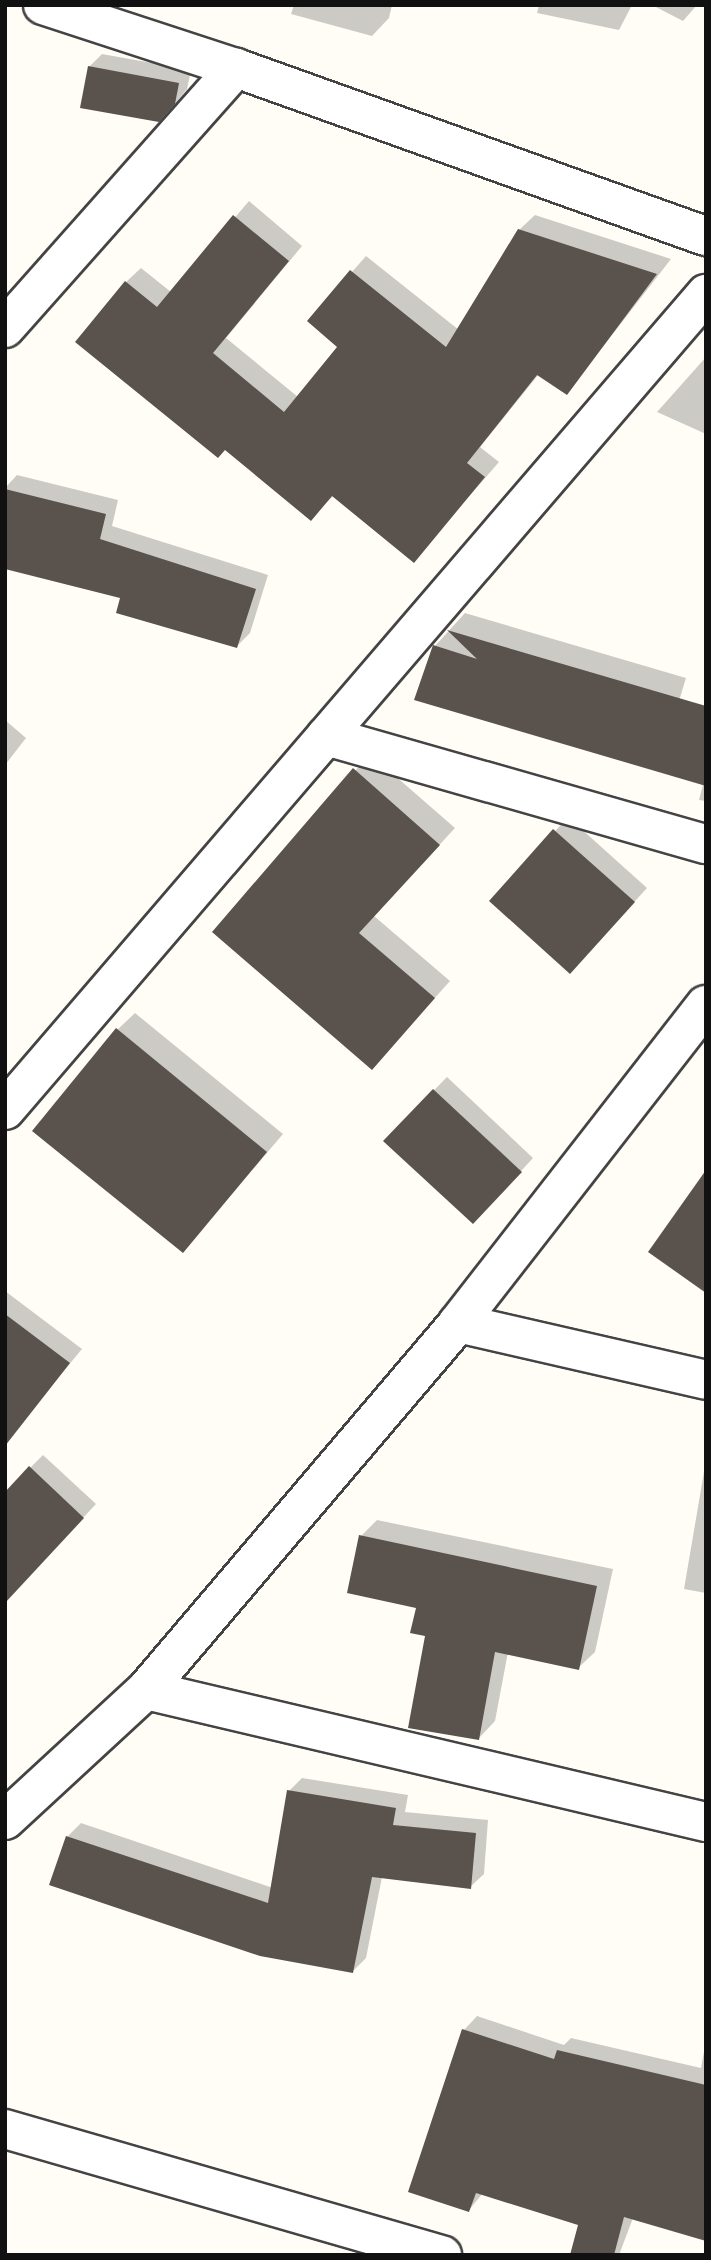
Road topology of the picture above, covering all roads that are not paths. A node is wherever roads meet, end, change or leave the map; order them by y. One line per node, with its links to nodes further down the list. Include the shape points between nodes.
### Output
1 (43, 5): 2 (street)
2 (236, 68): 3 (street); 5 (street)
3 (706, 236)
4 (706, 294): 6 (street)
5 (5, 328)
6 (326, 736): 7 (street); 9 (street)
7 (706, 844)
8 (706, 1005): 10 (street)
9 (5, 1111)
10 (458, 1323): 11 (street); 12 (street)
11 (706, 1380)
12 (146, 1690): 13 (street); 14 (street)
13 (5, 1820)
14 (706, 1822)
15 (5, 2129): 16 (street)
16 (442, 2255)

